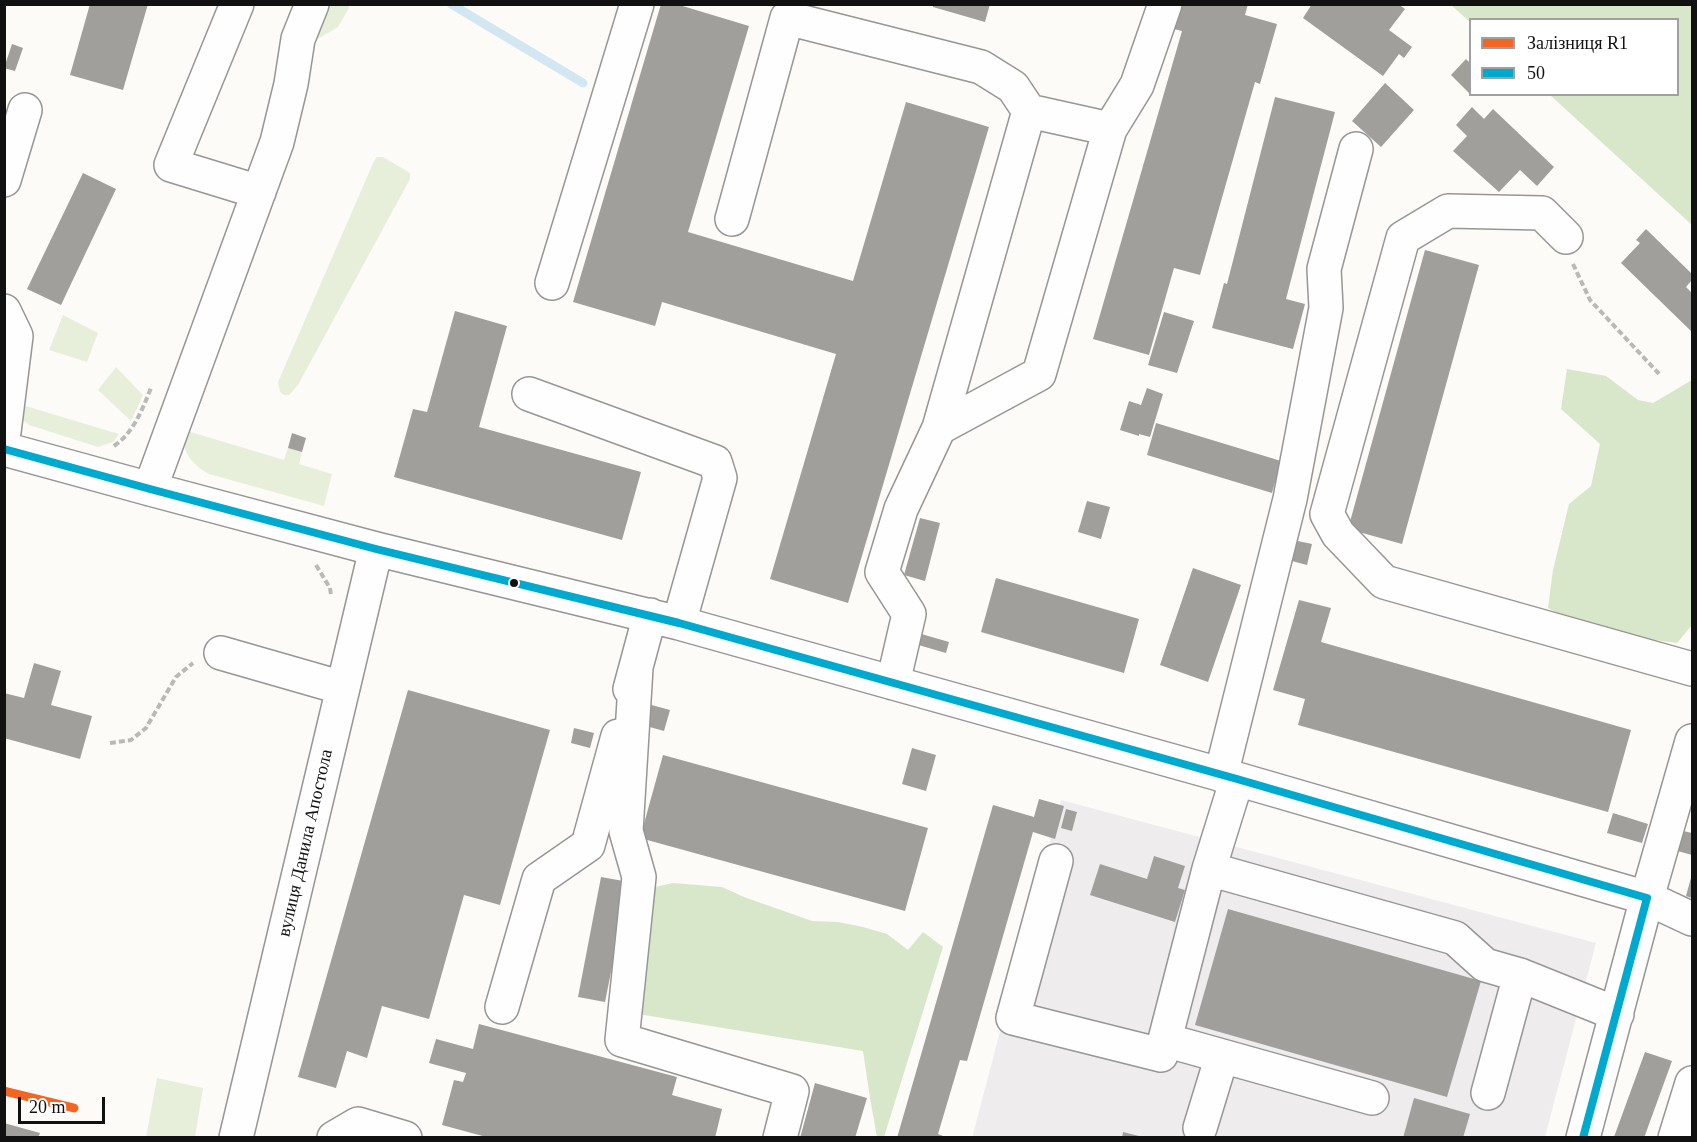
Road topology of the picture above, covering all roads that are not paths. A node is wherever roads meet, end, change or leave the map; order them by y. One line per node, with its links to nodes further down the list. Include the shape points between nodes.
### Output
1 (237, 4): 11 (street, via 171,165)
2 (312, 4): 11 (street, via 298,39 277,142)
3 (637, 4): 14 (street)
4 (1165, 4): 8 (street, via 1137,85)
5 (787, 11): 7 (street, via 981,67 1013,87); 12 (street)
6 (26, 110): 10 (street)
7 (1029, 111): 8 (street); 17 (street)
8 (1110, 129): 17 (street, via 1039,375)
9 (1356, 149): 29 (street, via 1324,269 1326,308 1290,499)
10 (4, 180)
11 (259, 192): 20 (street)
12 (732, 219)
13 (1566, 237): 25 (street, via 1542,213 1448,212 1403,238 1327,514 1338,534 1384,582)
14 (552, 283)
15 (4, 311): 18 (street, via 16,336)
16 (529, 394): 22 (street, via 715,462 720,478)
17 (939, 428): 26 (street, via 901,508 882,572 909,614)
18 (4, 432)
19 (4, 449): 20 (street)
20 (150, 489): 21 (street)
21 (375, 549): 22 (street); 27 (street, вулиця Данила Апостола)
22 (664, 619): 24 (street); 26 (street)
23 (221, 653): 27 (street)
24 (636, 668): 35 (street, via 588,845 539,879); 46 (street, via 626,831 639,877 622,1040 792,1091)
25 (1692, 669)
26 (892, 683): 29 (street)
27 (343, 688): 43 (street, вулиця Данила Апостола)
28 (1692, 741): 32 (street)
29 (1229, 777): 31 (street); 32 (street)
30 (1056, 861): 37 (street, via 1013,1018 1161,1055)
31 (1209, 869): 34 (street, via 1455,938 1485,965); 37 (street)
32 (1647, 898): 33 (street); 36 (street)
33 (1692, 919)
34 (1520, 975): 36 (street); 40 (street)
35 (502, 1007)
36 (1617, 1014): 47 (street)
37 (1165, 1040): 38 (street)
38 (1222, 1056): 41 (street); 42 (street)
39 (1692, 1083): 48 (street)
40 (1488, 1093)
41 (1372, 1098)
42 (1200, 1128)
43 (236, 1137)
44 (334, 1137): 45 (street, via 358,1124)
45 (405, 1137)
46 (780, 1137)
47 (1583, 1137)
48 (1675, 1137)

